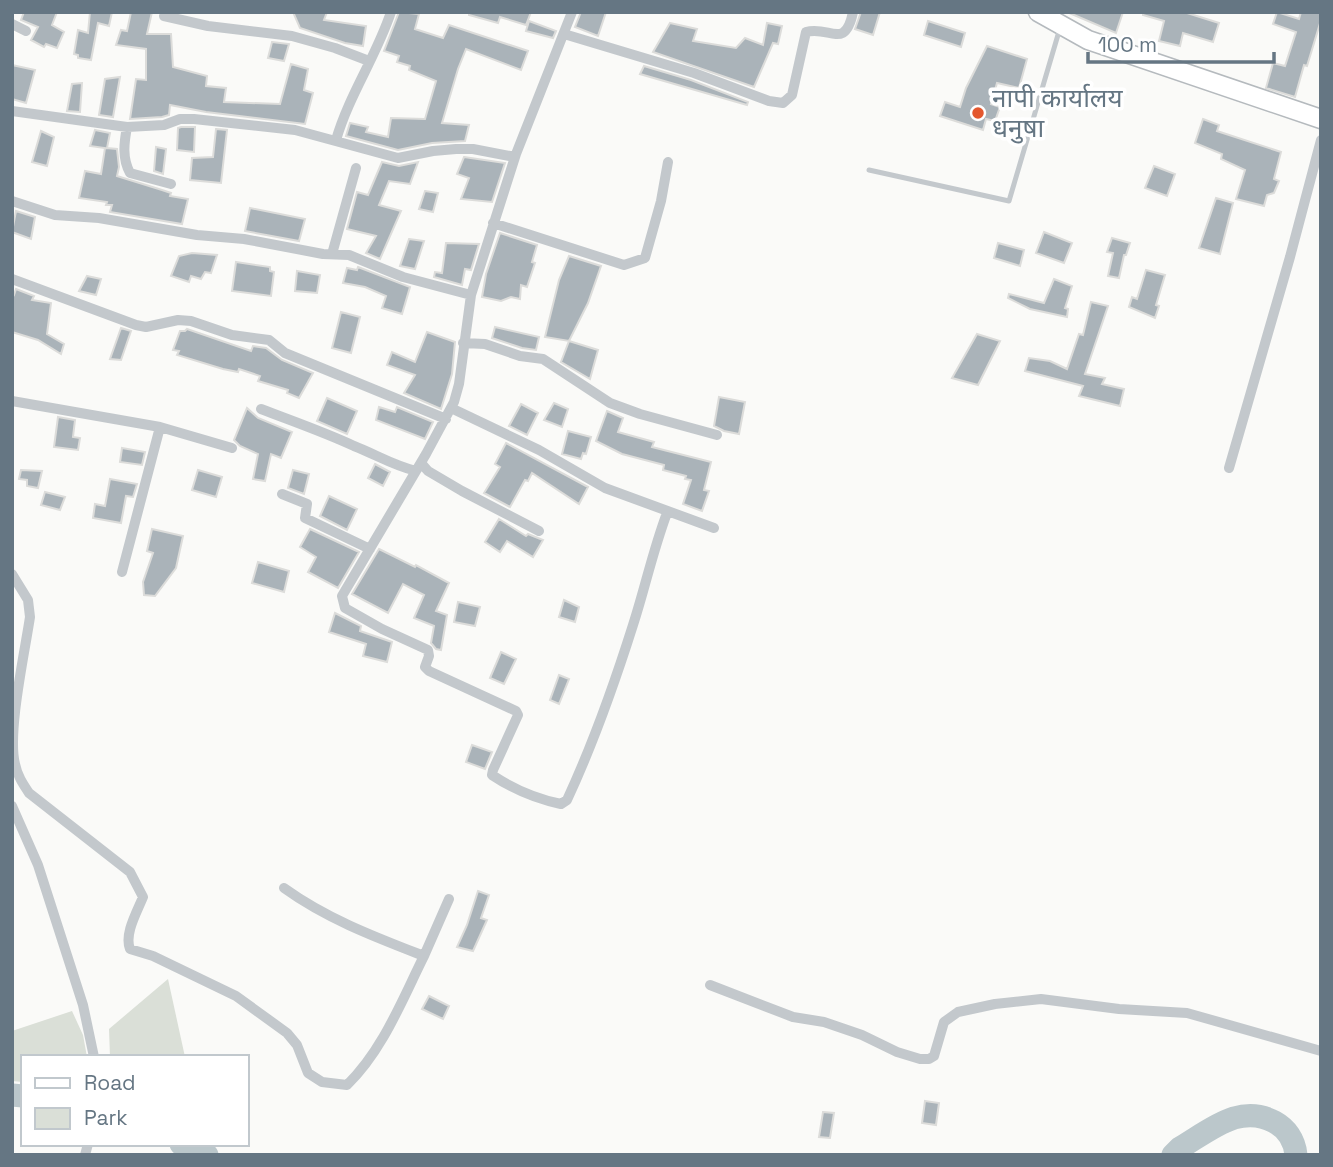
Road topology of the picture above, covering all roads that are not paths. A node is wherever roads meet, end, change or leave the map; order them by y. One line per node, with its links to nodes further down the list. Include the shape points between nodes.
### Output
1 (391, 12): 10 (street)
2 (853, 12): 9 (street, via 842,34 806,32 792,95 783,103)
3 (1038, 12): 7 (main road)
4 (571, 13): 9 (street)
5 (164, 16): 10 (street, via 292,36)
6 (12, 24): 8 (street)
7 (1061, 25): 12 (main road, via 1088,40); 19 (lane, via 1009,201)
8 (26, 31)
9 (564, 34): 16 (street)
10 (369, 61): 14 (street)
11 (12, 111): 13 (street)
12 (1321, 119)
13 (127, 127): 14 (street, via 203,120 295,130); 20 (street, via 125,161 130,173)
14 (337, 140): 16 (street, via 398,158 456,149)
15 (1321, 140): 34 (street)
16 (515, 157): 22 (street)
17 (668, 162): 22 (street, via 645,258 633,264 624,265)
18 (356, 169): 23 (street)
19 (869, 170)
20 (171, 184)
21 (12, 201): 23 (street, via 55,215)
22 (494, 223): 25 (street)
23 (332, 254): 25 (street)
24 (12, 279): 29 (street, via 136,325 191,321 269,341 285,353)
25 (471, 295): 26 (street)
26 (463, 343): 29 (street, via 459,384); 31 (street, via 544,359 610,403)
27 (12, 401): 30 (street)
28 (261, 409): 33 (street, via 393,466)
29 (448, 414): 33 (street); 36 (street, via 539,450 605,488)
30 (160, 427): 32 (street); 40 (street)
31 (717, 435)
32 (232, 448)
33 (418, 467): 38 (street); 39 (street)
34 (1229, 468)
35 (282, 494): 39 (street, via 307,504 305,518)
36 (667, 513): 37 (street); 39 (street, via 598,727 567,800 561,804 543,801 492,775 516,711 429,671 425,667 428,650 345,608 342,596)
37 (714, 528)
38 (539, 531)
39 (370, 549)
40 (122, 572)
41 (12, 575): 42 (street, via 28,600 30,617 14,724)
42 (16, 782): 46 (street, via 130,872 143,897 128,936 130,949 236,996 275,1023 297,1045 308,1073 321,1082 347,1085 357,1075 386,1033)
43 (12, 806): 49 (street, via 38,865 83,1005)
44 (284, 888): 46 (street, via 354,928)
45 (449, 899): 46 (street)
46 (424, 956)
47 (709, 985): 48 (street, via 920,1059 934,1056 944,1022 958,1012 1041,999 1187,1013)
48 (1321, 1051)
49 (94, 1055)

